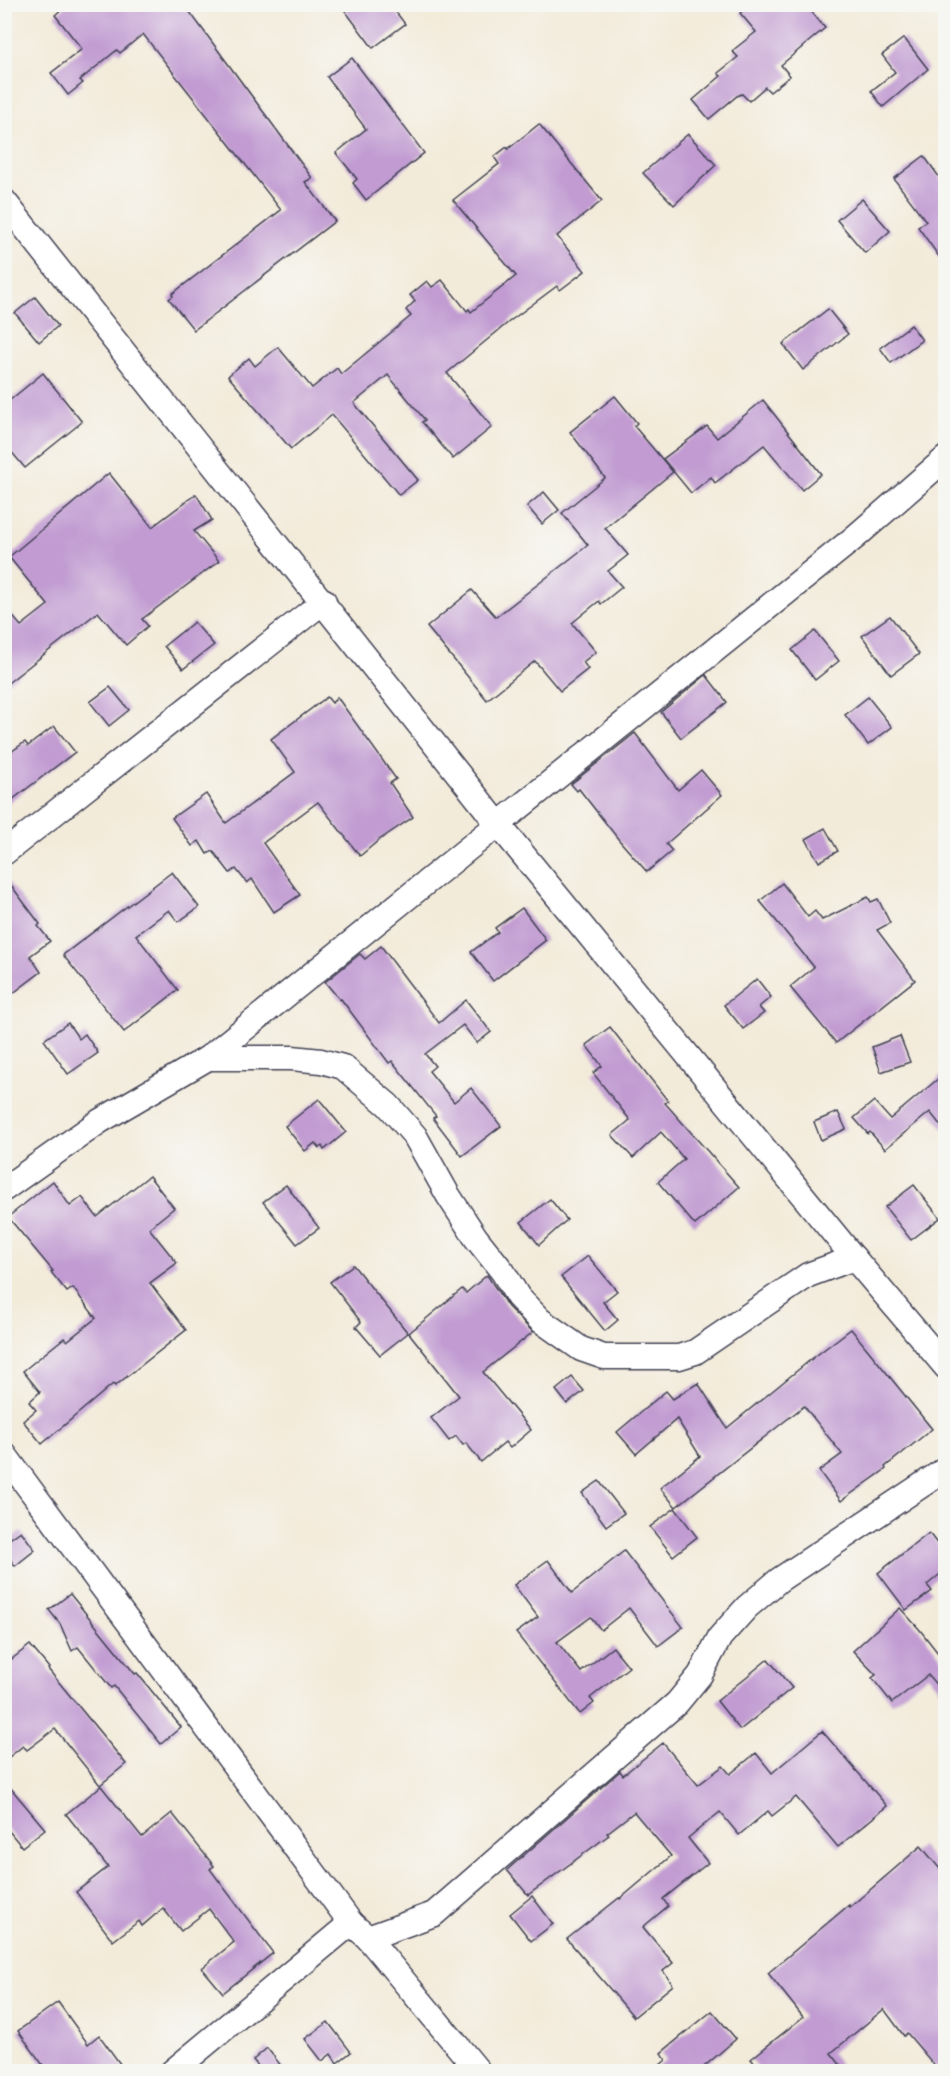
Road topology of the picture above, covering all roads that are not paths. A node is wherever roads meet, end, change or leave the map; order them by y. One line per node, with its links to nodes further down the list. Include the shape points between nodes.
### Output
1 (8, 212): 3 (street)
2 (945, 458): 4 (street, via 854,538)
3 (324, 601): 4 (street); 5 (street)
4 (498, 824): 6 (street); 8 (street)
5 (4, 853)
6 (208, 1058): 7 (street, via 100,1121); 8 (street, via 292,1058 321,1060 343,1067 388,1105 415,1136 448,1195 518,1297 540,1320 581,1349 604,1357 679,1357 695,1352 808,1275)
7 (4, 1189)
8 (854, 1258): 9 (street)
9 (945, 1367)
10 (4, 1454): 12 (street)
11 (945, 1469): 12 (street, via 779,1580 747,1606 720,1637 700,1675 677,1702 435,1914)
12 (359, 1930): 13 (street); 14 (street)
13 (172, 2072)
14 (479, 2072)

